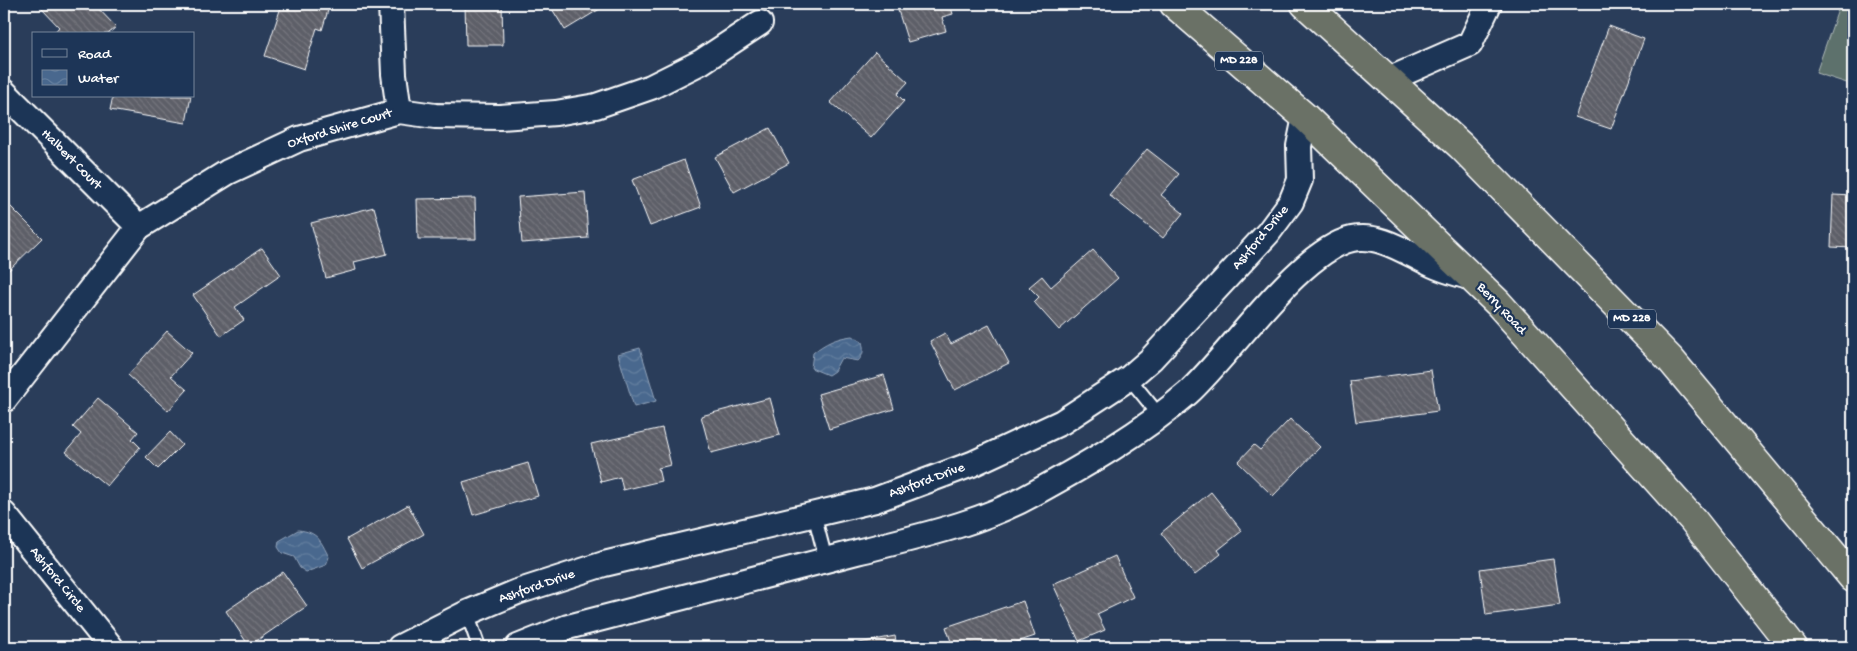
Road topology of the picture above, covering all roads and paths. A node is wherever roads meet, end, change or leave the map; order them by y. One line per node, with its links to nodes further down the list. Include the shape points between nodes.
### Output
1 (392, 4): 8 (street, via 394,74)
2 (1174, 4): 9 (highway, Berry Road / MD 228)
3 (1305, 4): 6 (highway, MD 228)
4 (1489, 4): 6 (street, via 1470,44)
5 (760, 23): 8 (street, Oxford Shire Court, via 701,62 651,86 596,106 556,113 500,116 435,116)
6 (1388, 80): 18 (highway, MD 228, via 1461,146 1670,358)
7 (4, 92): 10 (street, Halbert Court)
8 (400, 111): 10 (street, Oxford Shire Court, via 299,139 205,185)
9 (1305, 117): 11 (highway, Berry Road / MD 228); 12 (street, Ashford Drive, via 1300,146 1300,180 1291,202 1234,270 1151,359)
10 (139, 227): 13 (street, Oxford Shire Court)
11 (1472, 278): 14 (street, via 1447,271 1378,240 1352,239 1334,246 1317,256 1188,392); 24 (highway, Berry Road / MD 228, via 1693,520)
12 (1129, 378): 14 (lane); 16 (street, Ashford Drive, via 1062,422 980,461 914,488)
13 (4, 400)
14 (1159, 415): 17 (street, via 1106,452 1030,496 962,523)
15 (4, 514): 20 (street, Ashford Circle)
16 (814, 514): 17 (lane); 19 (street, Ashford Drive, via 604,564 518,592)
17 (826, 560): 23 (street, via 568,627)
18 (1853, 578)
19 (467, 613): 21 (street, Ashford Drive); 22 (lane)
20 (111, 647)
21 (400, 647)
22 (479, 647)
23 (518, 647)
24 (1794, 647)

